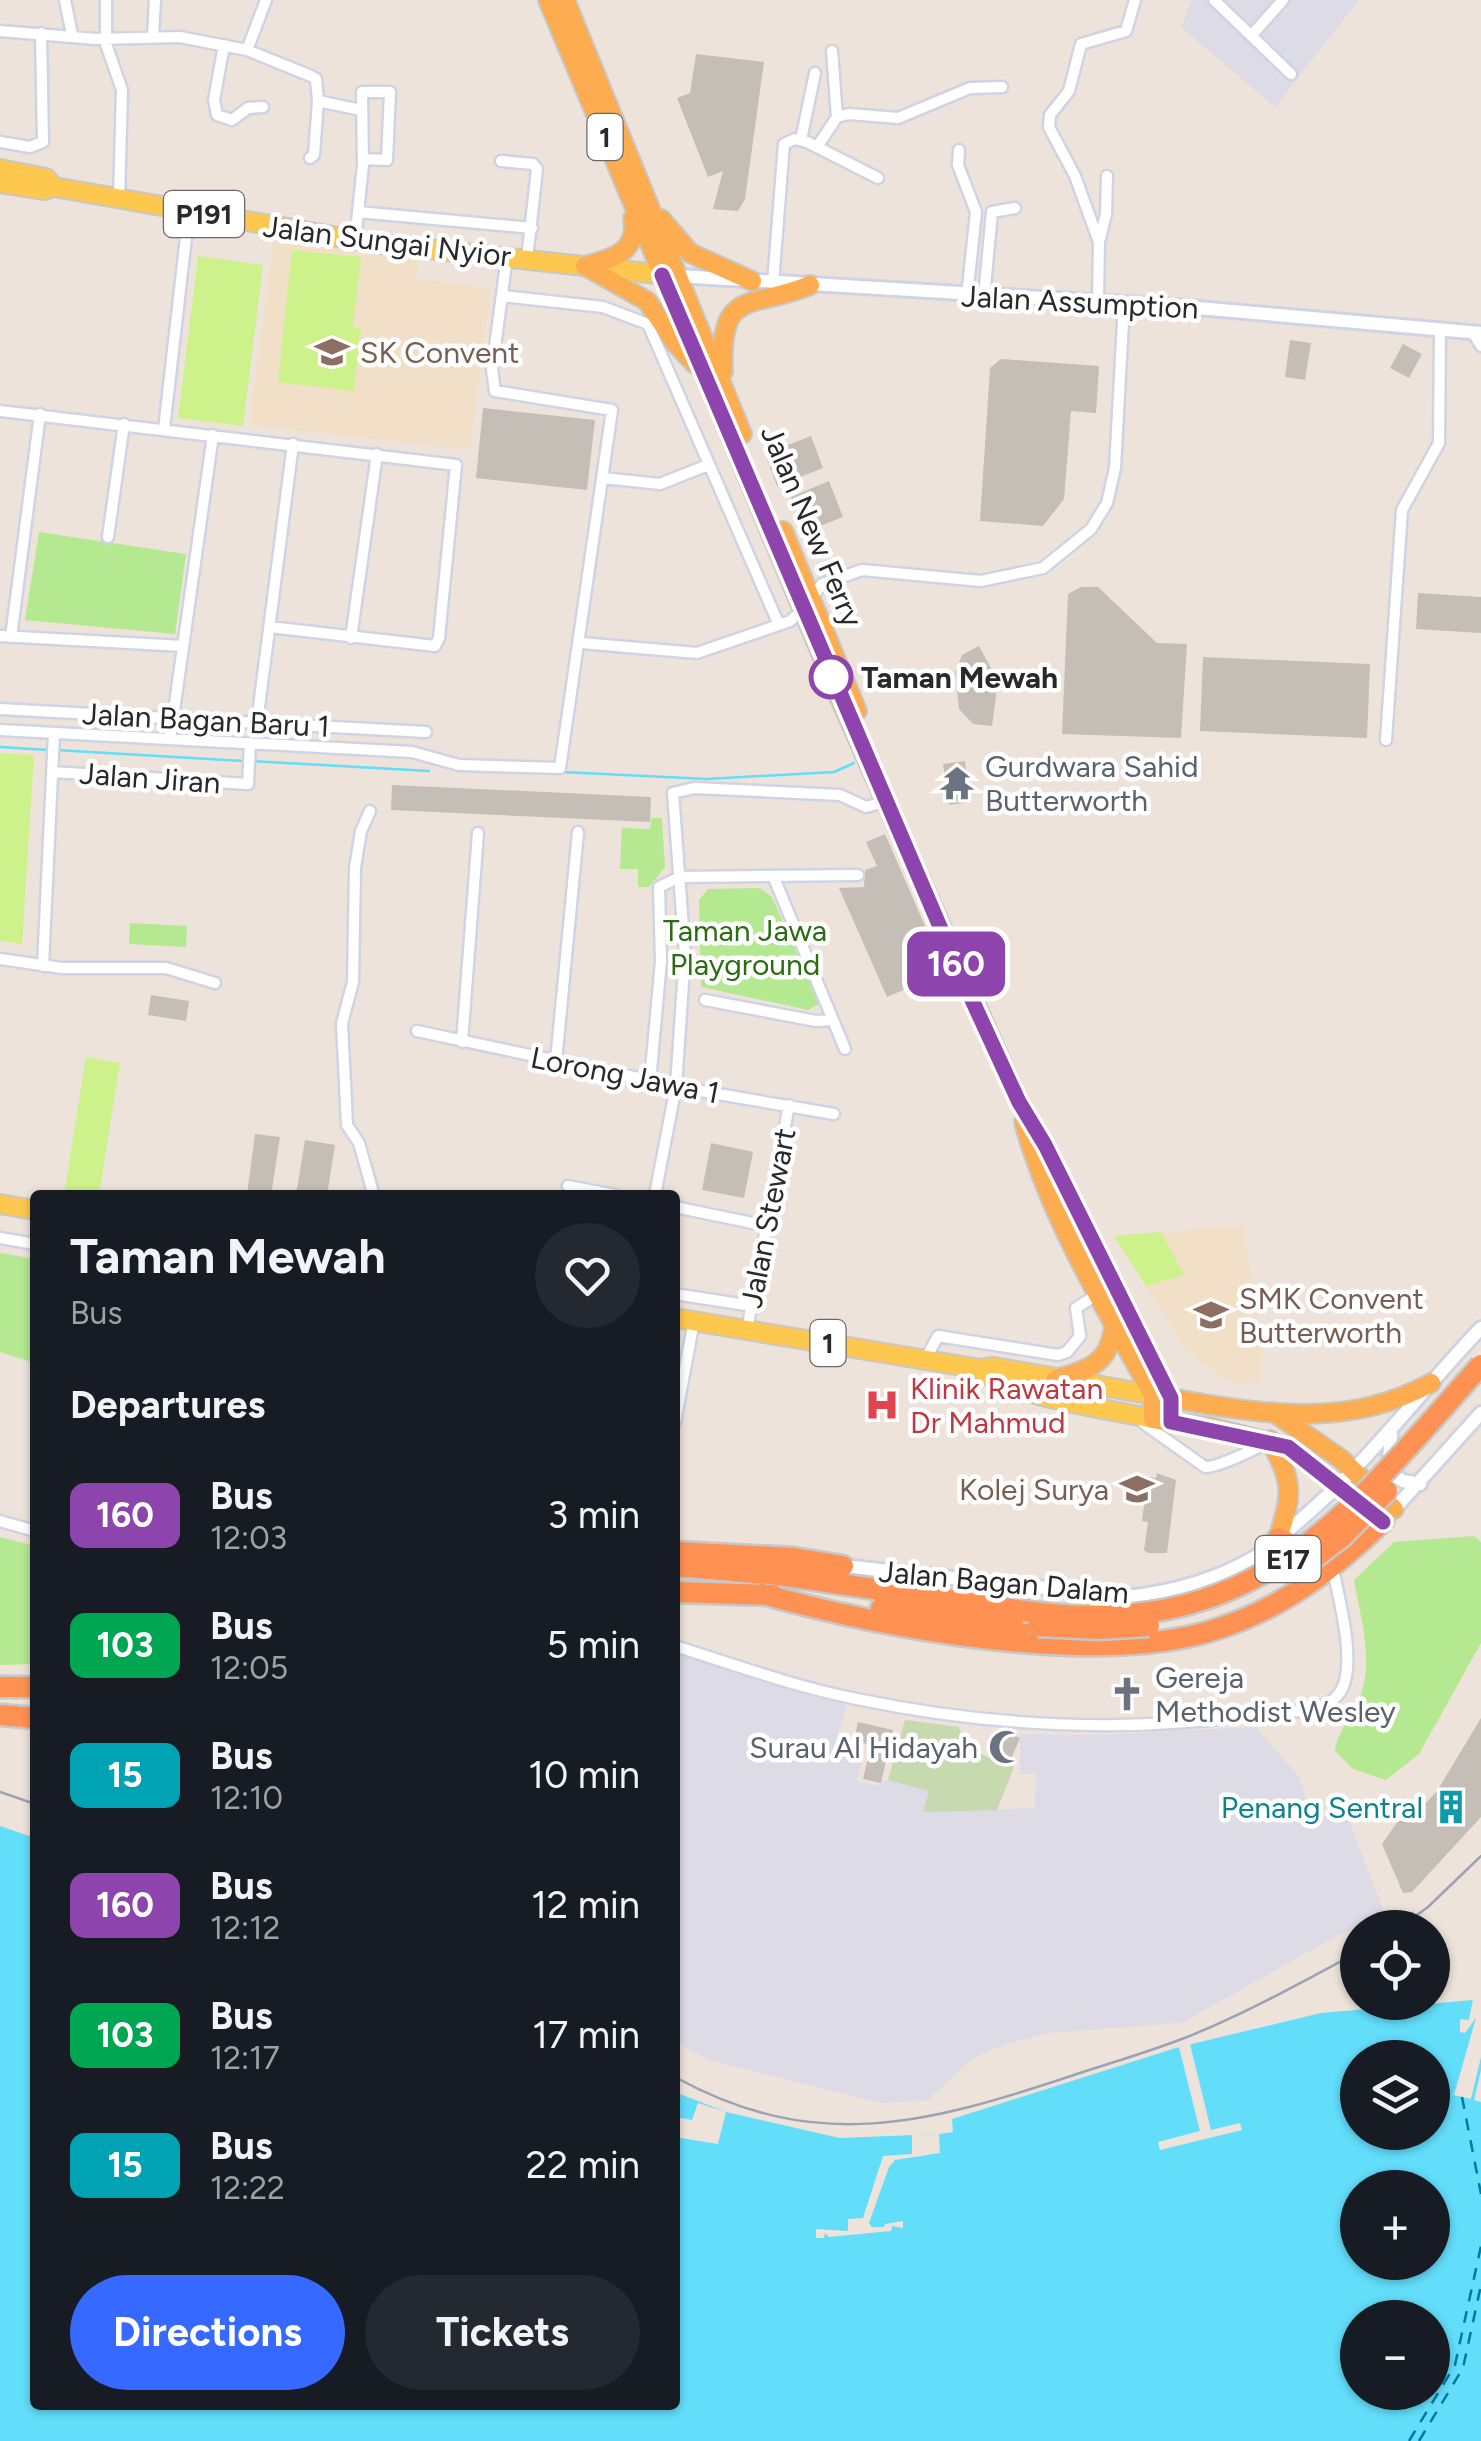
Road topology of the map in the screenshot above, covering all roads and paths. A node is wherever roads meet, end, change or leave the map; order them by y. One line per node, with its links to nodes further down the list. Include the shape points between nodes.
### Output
1 (64, 0): 12 (street)
2 (106, 0): 15 (street)
3 (155, 0): 13 (street)
4 (266, 0): 17 (street)
5 (548, 0): 38 (highway, 1)
6 (565, 0): 39 (highway, 1)
7 (1134, 0): 46 (street, via 1126,31 1081,44 1069,91 1050,115 1049,127)
8 (1214, 0): 14 (street)
9 (1283, 0): 14 (street)
10 (0, 31): 11 (street)
11 (41, 33): 12 (street); 27 (street, via 43,142)
12 (72, 35): 15 (street)
13 (152, 35): 15 (street); 16 (street)
14 (1250, 36): 20 (street)
15 (106, 38): 40 (street, via 122,90)
16 (224, 45): 17 (street); 23 (street, via 217,115 232,120)
17 (247, 50): 22 (street, via 316,79)
18 (832, 52): 25 (street)
19 (814, 73): 26 (street)
20 (1292, 74)
21 (1002, 86): 25 (street, via 970,88 898,118)
22 (318, 102): 24 (street); 30 (street)
23 (263, 107)
24 (361, 110): 31 (street); 31 (street, via 362,92 390,92 387,160)
25 (837, 117): 28 (street)
26 (801, 140): 28 (street); 52 (street, via 789,140 782,150)
27 (0, 142)
28 (817, 147): 35 (street)
29 (959, 150): 55 (street, via 976,212)
30 (310, 158)
31 (363, 159): 43 (street)
32 (500, 161): 44 (street, via 537,168)
33 (0, 169): 37 (main road, Jalan Sungai Nyior / P191, via 46,178)
34 (1107, 176): 46 (street)
35 (878, 178)
36 (0, 182): 37 (main road, Jalan Sungai Nyior / P191)
37 (54, 186): 40 (main road, Jalan Sungai Nyior / P191)
38 (626, 188): 49 (highway, via 632,240 618,256); 50 (highway, 1)
39 (646, 198): 50 (highway, 1); 51 (highway, via 690,253)
40 (119, 199): 42 (main road, Jalan Sungai Nyior / P191)
41 (1015, 208): 56 (street, via 992,212)
42 (189, 212): 45 (main road, Jalan Sungai Nyior / P191); 66 (street)
43 (358, 212): 44 (street); 45 (street)
44 (532, 228): 48 (street)
45 (355, 240): 47 (main road, Jalan Sungai Nyior / P191)
46 (1099, 242): 57 (street)
47 (507, 257): 48 (main road, Jalan Sungai Nyior / P191); 54 (street)
48 (527, 259): 49 (main road, Jalan Sungai Nyior / P191)
49 (584, 266): 50 (main road, Jalan Sungai Nyior / P191); 62 (highway, via 653,306 676,344)
50 (670, 276): 51 (street, Jalan Assumption / P191); 62 (highway, Jalan New Ferry / 1)
51 (752, 281): 52 (street, Jalan Assumption / P191)
52 (773, 283): 53 (street, Jalan Assumption / P191)
53 (810, 285): 55 (street, Jalan Assumption / P191); 62 (highway, via 736,310 722,334)
54 (502, 296): 70 (street, via 604,307 648,324); 71 (street, via 493,387 499,394 612,410)
55 (966, 296): 56 (street, Jalan Assumption / P191)
56 (984, 297): 57 (street, Jalan Assumption / P191)
57 (1098, 302): 58 (street, Jalan Assumption / P191)
58 (1124, 304): 59 (street, Jalan Assumption / P191); 73 (street, via 1115,468 1107,503 1091,529 1043,568 981,581 862,570 832,578)
59 (1440, 331): 60 (street, Jalan Assumption / P191); 87 (street, via 1439,443 1402,510)
60 (1477, 333): 61 (street)
61 (1481, 346)
62 (716, 386): 73 (highway, Jalan New Ferry / 1)
63 (0, 411): 64 (street)
64 (40, 414): 65 (street); 76 (street)
65 (124, 424): 66 (street); 72 (street)
66 (164, 429): 67 (street)
67 (213, 435): 68 (street); 79 (street)
68 (293, 444): 69 (street); 75 (street)
69 (377, 454): 77 (street); 77 (street, via 456,466 441,620 435,646)
70 (708, 465): 71 (street, via 660,484); 74 (street)
71 (603, 478): 78 (street)
72 (108, 537)
73 (808, 603): 74 (street); 92 (highway, Jalan New Ferry / 1)
74 (779, 624): 78 (street, via 697,652)
75 (270, 626): 77 (street); 82 (street)
76 (5, 636): 79 (street)
77 (351, 638)
78 (581, 643): 90 (street, Jalan Bagan Baru 1, via 560,768 459,765)
79 (183, 646): 81 (street)
80 (0, 709): 81 (street, Jalan Bagan Baru 1)
81 (173, 718): 82 (street, Jalan Bagan Baru 1); 86 (street)
82 (257, 722): 84 (street, Jalan Bagan Baru 1)
83 (0, 730): 88 (street, Jalan Bagan Baru 1)
84 (413, 731): 85 (street, Jalan Bagan Baru 1); 90 (street)
85 (426, 732)
86 (170, 739): 88 (street, Jalan Bagan Baru 1); 89 (street, Jalan Bagan Baru 1)
87 (1386, 740)
88 (53, 744): 91 (street)
89 (250, 744): 90 (street, Jalan Bagan Baru 1); 91 (street, Jalan Jiran, via 248,784)
90 (412, 752)
91 (52, 772): 100 (street)
92 (888, 801): 97 (street, via 866,808 840,794 694,788 673,793); 110 (highway, Jalan New Ferry / 1)
93 (370, 811): 114 (street, via 355,868 353,982 342,1023 346,1125)
94 (578, 832): 107 (street)
95 (478, 833): 105 (street)
96 (858, 875): 98 (street)
97 (680, 878): 98 (street); 108 (street, via 656,891 660,961); 109 (street, via 684,954)
98 (774, 878): 103 (street)
99 (0, 959): 100 (street)
100 (42, 966): 101 (street, via 166,968)
101 (216, 984)
102 (704, 1000): 103 (street)
103 (833, 1020): 106 (street)
104 (417, 1030): 105 (street, Lorong Jawa 1)
105 (462, 1042): 107 (street, Lorong Jawa 1)
106 (844, 1048)
107 (556, 1062): 108 (street, Lorong Jawa 1)
108 (650, 1081): 109 (street, Lorong Jawa 1)
109 (676, 1086): 111 (street, Lorong Jawa 1); 116 (street)
110 (1019, 1102): 123 (highway, Jalan New Ferry / 1, via 1032,1151); 132 (highway, Jalan New Ferry / 1)
111 (789, 1105): 112 (street, Lorong Jawa 1); 120 (street, Jalan Stewart)
112 (834, 1114)
113 (568, 1186): 115 (street)
114 (372, 1189)
115 (589, 1190)
116 (655, 1190)
117 (0, 1204): 119 (main road)
118 (680, 1208): 120 (street)
119 (30, 1209)
120 (767, 1226): 125 (street, Jalan Stewart)
121 (0, 1238): 122 (street)
122 (30, 1243)
123 (1098, 1294): 127 (highway, Jalan New Ferry / 1); 133 (street, via 1076,1308 1080,1336 1058,1356 938,1336)
124 (680, 1295): 125 (street)
125 (752, 1306): 129 (street, Jalan Stewart)
126 (684, 1319): 129 (main road, 1); 131 (street)
127 (1114, 1323): 136 (highway, via 1113,1340 1098,1363); 140 (highway, Jalan New Ferry / 1)
128 (1481, 1328): 137 (street, Jalan Bagan Dalam)
129 (747, 1330): 133 (main road, 1)
130 (680, 1351): 131 (street)
131 (688, 1352): 139 (street)
132 (1149, 1355): 140 (highway, Jalan New Ferry / 1); 141 (highway, via 1184,1388)
133 (925, 1360): 135 (main road, 1)
134 (1481, 1365): 162 (highway, E17, bridge, via 1377,1482 1311,1544 1272,1570 1168,1609)
135 (980, 1369): 136 (main road, 1); 142 (main road, 1, via 1017,1388)
136 (1056, 1379): 140 (main road, 1)
137 (1431, 1383): 143 (highway, via 1367,1410); 146 (street, Jalan Bagan Dalam)
138 (1481, 1384): 162 (highway, E17, bridge, via 1342,1537 1260,1591 1191,1618 1146,1626 1100,1629)
139 (680, 1395)
140 (1162, 1397): 141 (highway); 145 (highway, Jalan New Ferry / 1)
141 (1222, 1408): 143 (highway)
142 (1124, 1412): 145 (main road, 1); 147 (street, via 1206,1467)
143 (1273, 1412): 148 (highway)
144 (1481, 1413): 149 (street)
145 (1162, 1420): 147 (highway)
146 (1393, 1430): 148 (street, Jalan Bagan Dalam); 149 (street, via 1388,1470)
147 (1270, 1440): 150 (highway); 154 (highway, via 1290,1489)
148 (1354, 1471): 150 (street, Jalan Bagan Dalam); 151 (highway)
149 (1420, 1484): 151 (street)
150 (1339, 1486): 151 (highway); 154 (street, Jalan Bagan Dalam)
151 (1389, 1515): 158 (highway)
152 (0, 1521): 153 (street)
153 (30, 1529)
154 (1278, 1538): 157 (street, Jalan Bagan Dalam, via 1260,1555 1210,1578 1127,1598); 159 (highway, via 1308,1557 1310,1578)
155 (680, 1561): 162 (highway, E17)
156 (680, 1561): 157 (highway, via 794,1558)
157 (843, 1566)
158 (1333, 1570): 159 (highway); 163 (street, via 1348,1658 1342,1690 1317,1707 1241,1717 980,1720 852,1698)
159 (1302, 1589): 161 (highway, via 1219,1628 1168,1640 1088,1644 986,1637)
160 (680, 1592): 161 (highway, E17)
161 (763, 1594): 162 (highway, E17)
162 (1023, 1618)
163 (680, 1647)
164 (0, 1686): 165 (highway)
165 (30, 1687)
166 (0, 1715): 167 (highway)
167 (30, 1718)

